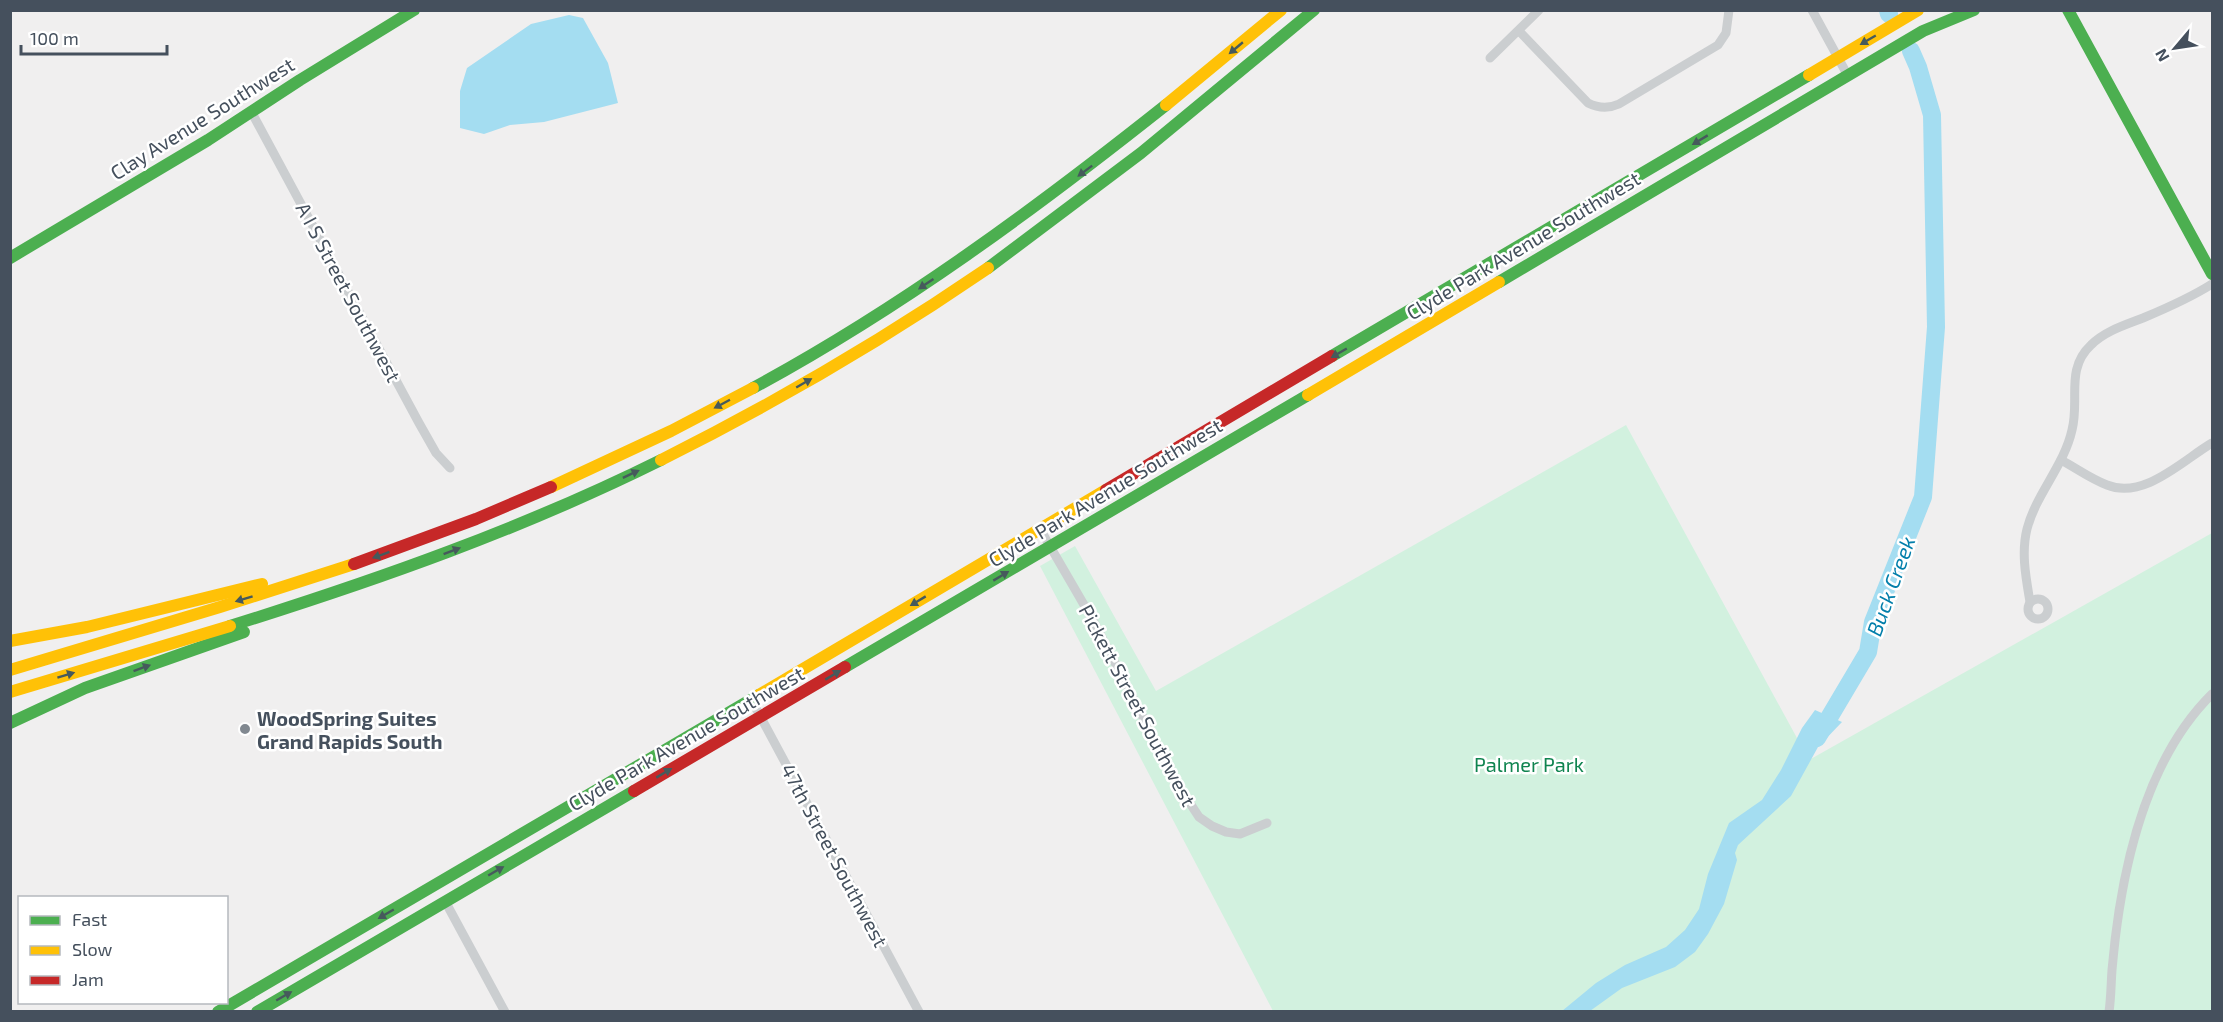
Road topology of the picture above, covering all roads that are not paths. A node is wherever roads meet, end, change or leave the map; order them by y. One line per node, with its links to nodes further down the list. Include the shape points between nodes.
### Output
1 (414, 10): 14 (main road, Clay Avenue Southwest)
2 (1281, 10): 30 (main road, one-way to 30, via 1028,213 908,296 814,354 694,420 550,488)
3 (1314, 10): 29 (main road, one-way to 3, via 662,459 888,334 1077,203)
4 (1729, 10): 10 (street, via 1726,33 1718,45 1609,108 1588,103)
5 (1812, 10): 11 (street)
6 (1918, 10): 11 (main road, Clyde Park Avenue Southwest, one-way to 11)
7 (1974, 10): 13 (main road, Clyde Park Avenue Southwest, via 1923,32)
8 (2068, 10): 18 (main road)
9 (1536, 11): 10 (street)
10 (1519, 31): 12 (street)
11 (1837, 57): 13 (street); 15 (main road, Clyde Park Avenue Southwest, one-way to 15)
12 (1490, 58)
13 (1848, 76): 16 (main road, Clyde Park Avenue Southwest)
14 (252, 113): 17 (main road, Clay Avenue Southwest); 24 (street, A I S Street Southwest, via 419,423 436,453)
15 (1588, 205): 16 (main road); 20 (main road, Clyde Park Avenue Southwest)
16 (1598, 223): 21 (main road, Clyde Park Avenue Southwest)
17 (10, 258)
18 (2212, 274)
19 (2212, 284): 23 (street, via 2191,298 2107,333 2090,345 2077,363 2073,378 2073,429)
20 (1359, 341): 21 (main road); 25 (main road, Clyde Park Avenue Southwest, one-way to 25)
21 (1369, 358): 26 (main road, Clyde Park Avenue Southwest)
22 (2212, 443): 23 (street, via 2152,481 2131,487 2109,486)
23 (2061, 460): 31 (street, via 2027,528 2024,549)
24 (450, 468)
25 (1126, 478): 26 (main road); 27 (main road, Clyde Park Avenue Southwest)
26 (1136, 497): 28 (main road, Clyde Park Avenue Southwest)
27 (1040, 529): 28 (street, Pickett Street Southwest); 36 (main road, Clyde Park Avenue Southwest, one-way to 36)
28 (1050, 547): 37 (main road, Clyde Park Avenue Southwest, one-way to 28); 40 (street, Pickett Street Southwest, via 1199,817 1226,832 1240,834)
29 (432, 559): 34 (main road, one-way to 29); 38 (main road, one-way to 29, via 85,688)
30 (360, 562): 32 (main road, via 87,627); 33 (main road, one-way to 33)
31 (2030, 602)
32 (10, 641)
33 (10, 670)
34 (10, 692)
35 (2212, 694): 47 (street, via 2191,718 2166,758 2141,818 2122,895)
36 (751, 699): 37 (street, 47th Street Southwest); 39 (main road, Clyde Park Avenue Southwest)
37 (761, 717): 41 (main road, Clyde Park Avenue Southwest, one-way to 37); 46 (street, 47th Street Southwest)
38 (10, 723)
39 (587, 795): 41 (main road, via 556,821); 43 (main road, Clyde Park Avenue Southwest, one-way to 43)
40 (1267, 823)
41 (560, 835): 42 (main road, Clyde Park Avenue Southwest, one-way to 41)
42 (445, 901): 44 (main road, Clyde Park Avenue Southwest, one-way to 42); 45 (street)
43 (219, 1011)
44 (257, 1011)
45 (505, 1011)
46 (919, 1011)
47 (2109, 1011)

